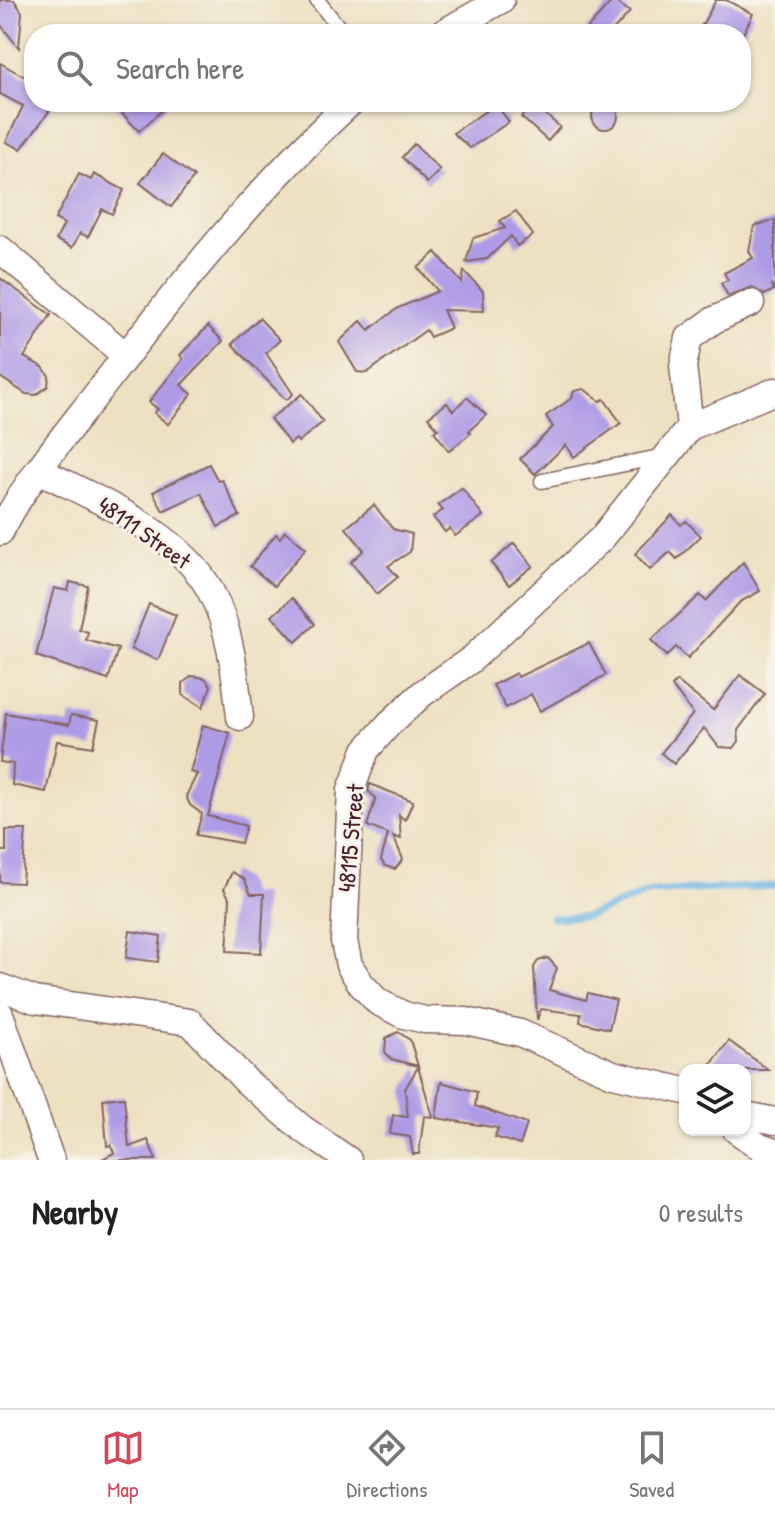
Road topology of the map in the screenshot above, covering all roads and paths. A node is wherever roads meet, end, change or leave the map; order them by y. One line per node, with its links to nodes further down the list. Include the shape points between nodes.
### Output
1 (317, 0): 3 (lane)
2 (501, 0): 4 (street)
3 (336, 24)
4 (459, 24)
5 (341, 112): 8 (street, via 236,220)
6 (0, 249): 8 (street)
7 (751, 303): 10 (street, via 689,338 683,366)
8 (126, 356): 12 (street)
9 (775, 391): 10 (street, 48115 Street)
10 (690, 427): 11 (street, 48115 Street)
11 (665, 456): 13 (lane); 18 (street, 48115 Street, via 602,538 494,640 423,693 366,750 351,790 344,941 349,965 361,984 378,1002 404,1015 492,1025 613,1074)
12 (39, 470): 14 (street); 15 (street, 48111 Street, via 123,513 195,567 224,623)
13 (542, 481)
14 (0, 532)
15 (240, 717)
16 (0, 987): 24 (street, via 35,1000 190,1022 247,1082)
17 (0, 1014): 23 (street)
18 (679, 1090)
19 (751, 1116): 20 (street)
20 (775, 1121)
21 (744, 1136): 22 (street)
22 (775, 1152)
23 (51, 1160)
24 (348, 1160)

